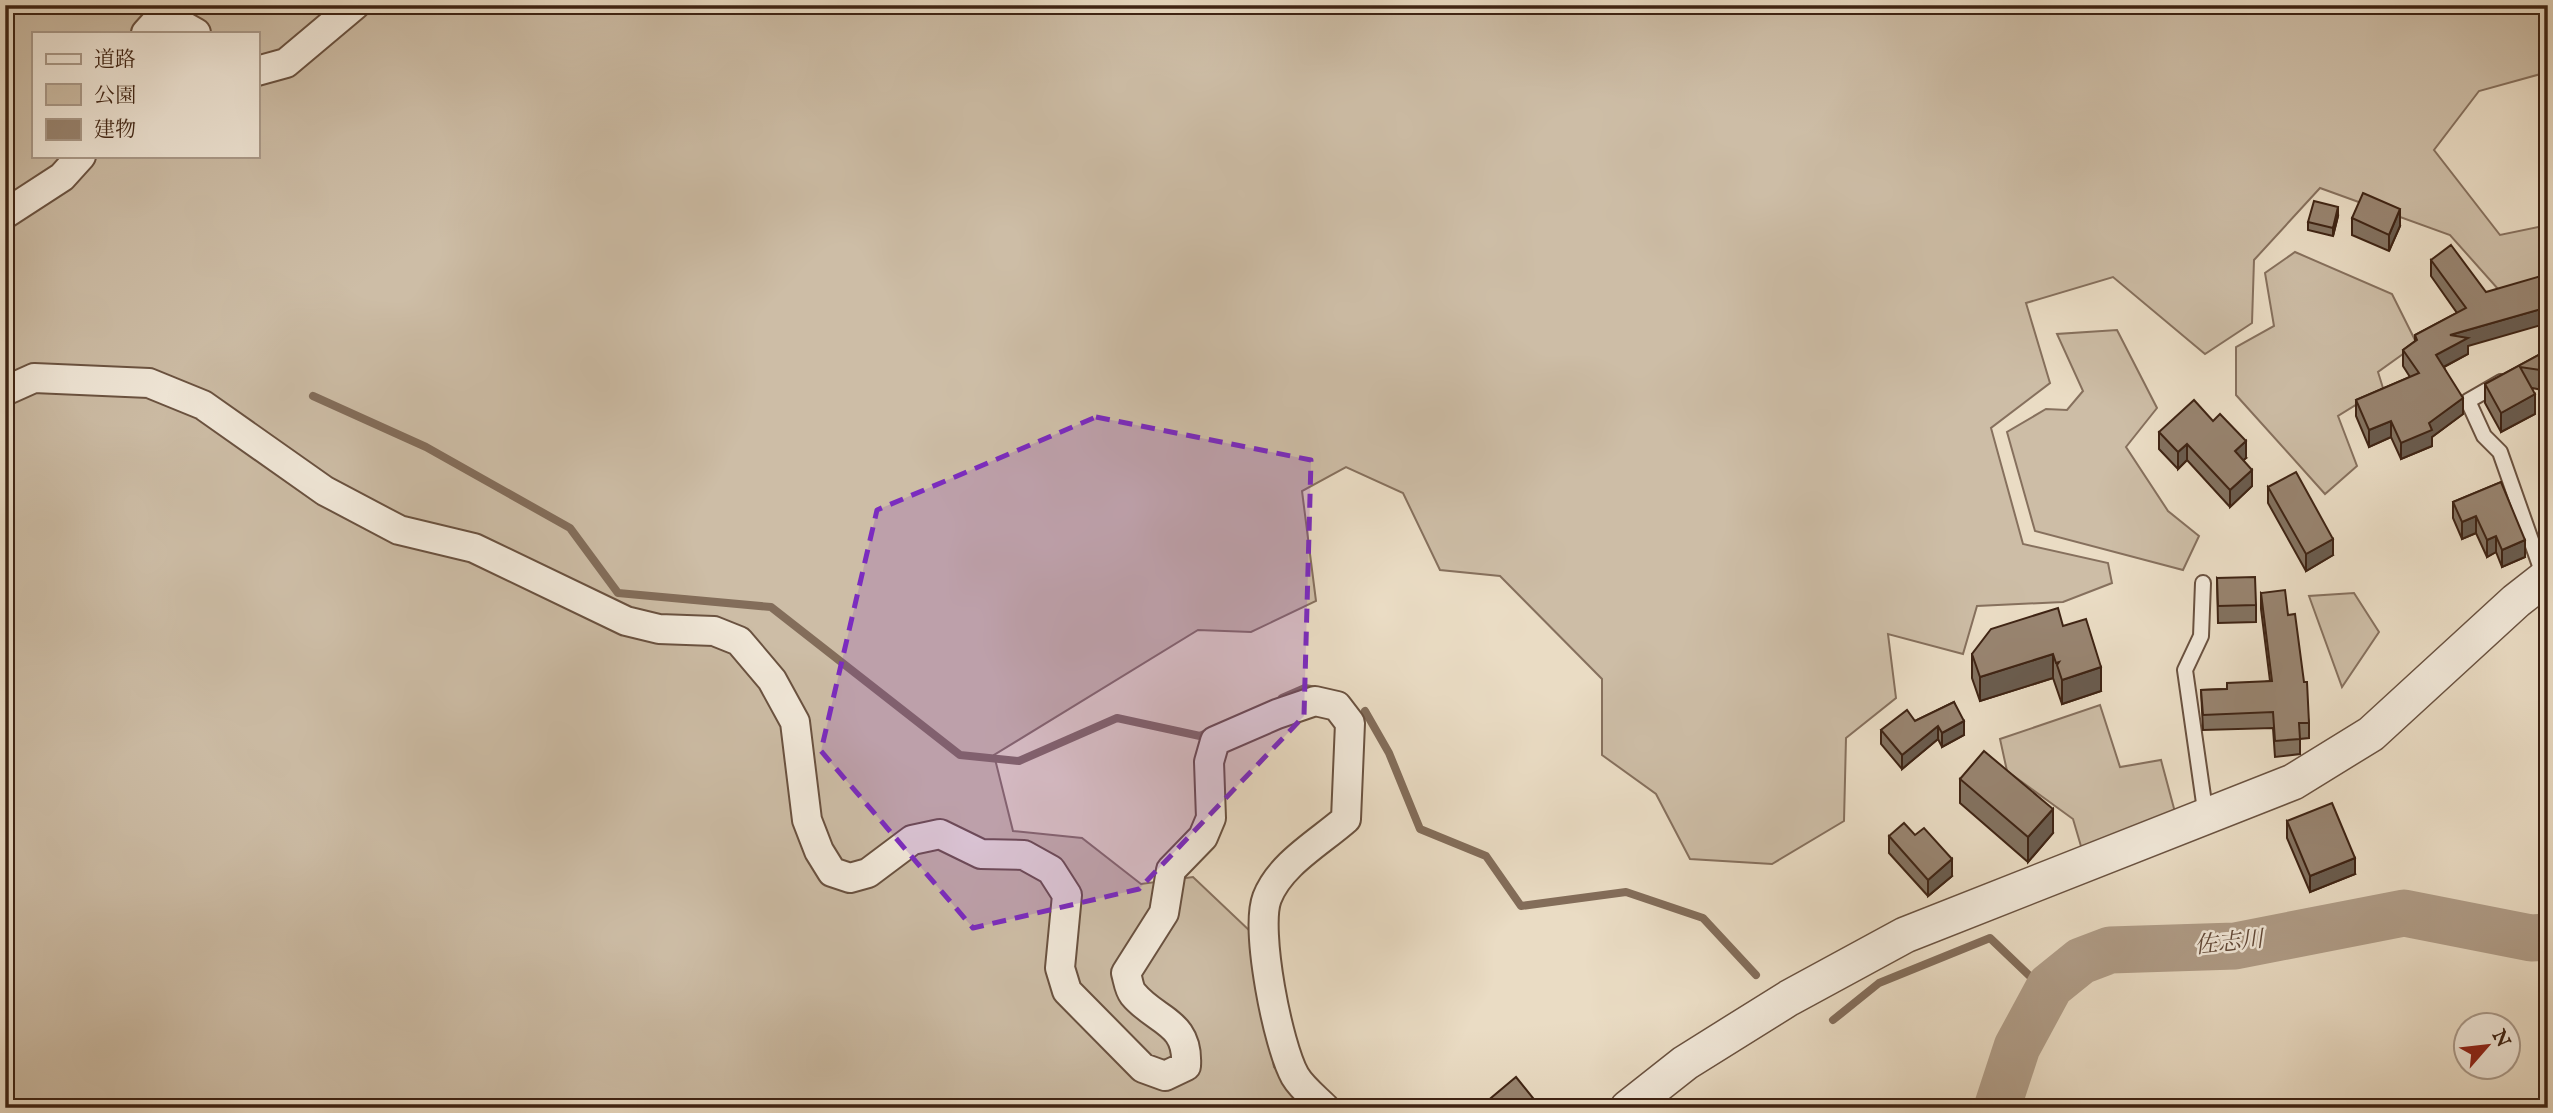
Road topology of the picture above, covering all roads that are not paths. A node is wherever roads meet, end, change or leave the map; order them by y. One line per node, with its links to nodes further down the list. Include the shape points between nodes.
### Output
1 (355, 5): 4 (street, via 286,63)
2 (147, 32): 3 (street, via 155,23 173,20)
3 (194, 32)
4 (259, 70)
5 (79, 158): 6 (street, via 62,177)
6 (5, 214)
7 (2514, 375): 9 (lane, via 2468,401 2484,436 2500,452)
8 (5, 391): 12 (street, via 34,378 149,383 203,405 325,491 399,530 474,548 626,621 659,629 715,631 739,640 772,680 795,722 807,820 832,872 850,878 868,873 912,840 940,834 981,854 1024,855 1051,870 1067,895 1060,968 1067,991 1143,1068 1165,1076 1186,1066 1187,1048 1173,1025 1132,993 1126,973 1164,913 1171,870 1203,837 1211,818 1209,762 1215,741 1315,701 1338,706 1350,723 1346,819 1279,875 1266,899 1262,931 1284,1053 1297,1079)
9 (2546, 577): 11 (street, via 2371,734 2293,782)
10 (2203, 583): 11 (lane, via 2201,636 2185,670)
11 (2206, 818): 13 (street, via 1905,935 1789,998 1685,1063)
12 (1325, 1108)
13 (1628, 1108)

